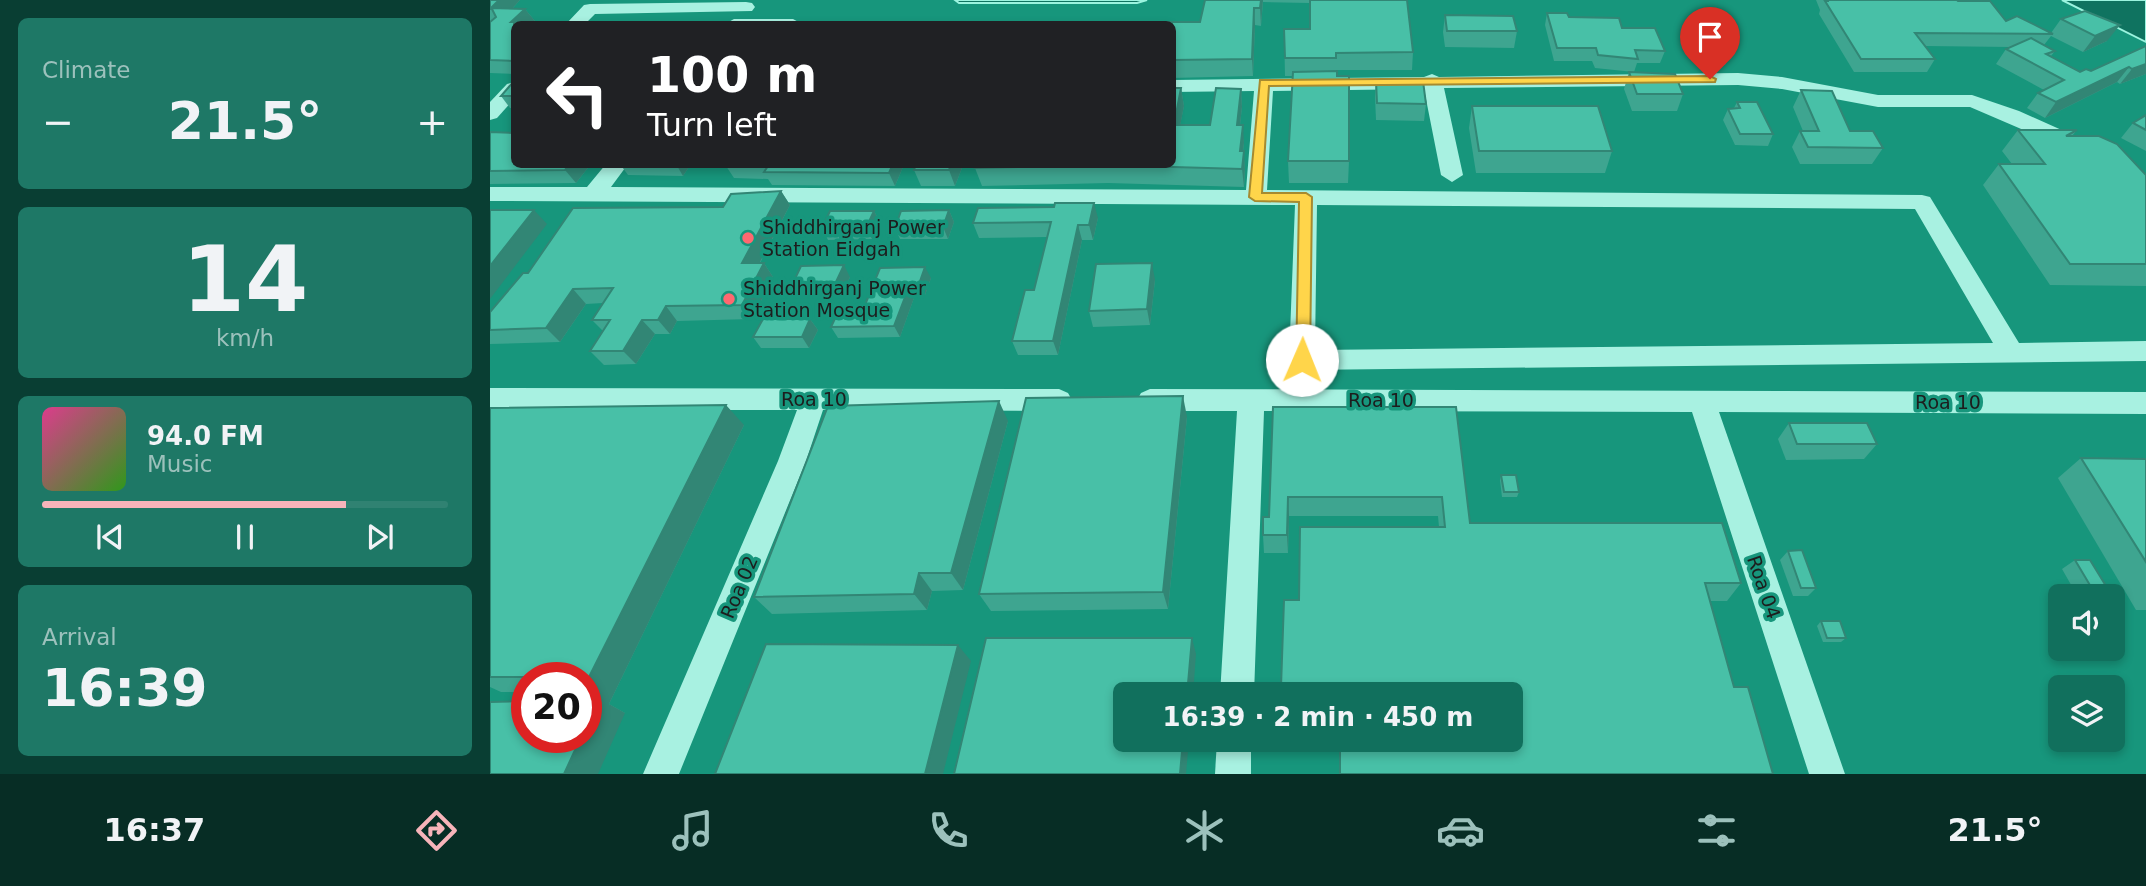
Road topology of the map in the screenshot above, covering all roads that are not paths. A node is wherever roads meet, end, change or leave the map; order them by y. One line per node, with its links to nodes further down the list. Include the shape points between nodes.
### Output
1 (578, 21): 2 (street, via 590,9 746,7)
2 (736, 21)
3 (1432, 80): 4 (street); 8 (street, via 1738,79 1878,101 1972,101); 10 (street)
4 (1264, 83): 5 (street); 13 (street)
5 (1176, 86)
6 (511, 92): 7 (street)
7 (490, 114)
8 (2095, 153)
9 (615, 168): 12 (street)
10 (1452, 175)
11 (490, 194): 12 (street)
12 (593, 195): 13 (street)
13 (1255, 197): 14 (street)
14 (1306, 197): 16 (street, via 1922,202); 16 (street, via 1302,360)
15 (2146, 351): 16 (street)
16 (2012, 353)
17 (490, 399): 18 (street, Roa 10)
18 (814, 399): 19 (street, Roa 10); 26 (street, Roa 02)
19 (1087, 400)
20 (1128, 400): 21 (street, Roa 10)
21 (1251, 400): 22 (street, Roa 10); 24 (street)
22 (1701, 400): 23 (street, Roa 10); 28 (street, Roa 04)
23 (2146, 403)
24 (1238, 682)
25 (1234, 752): 27 (street)
26 (661, 774)
27 (1233, 774)
28 (1826, 774)

